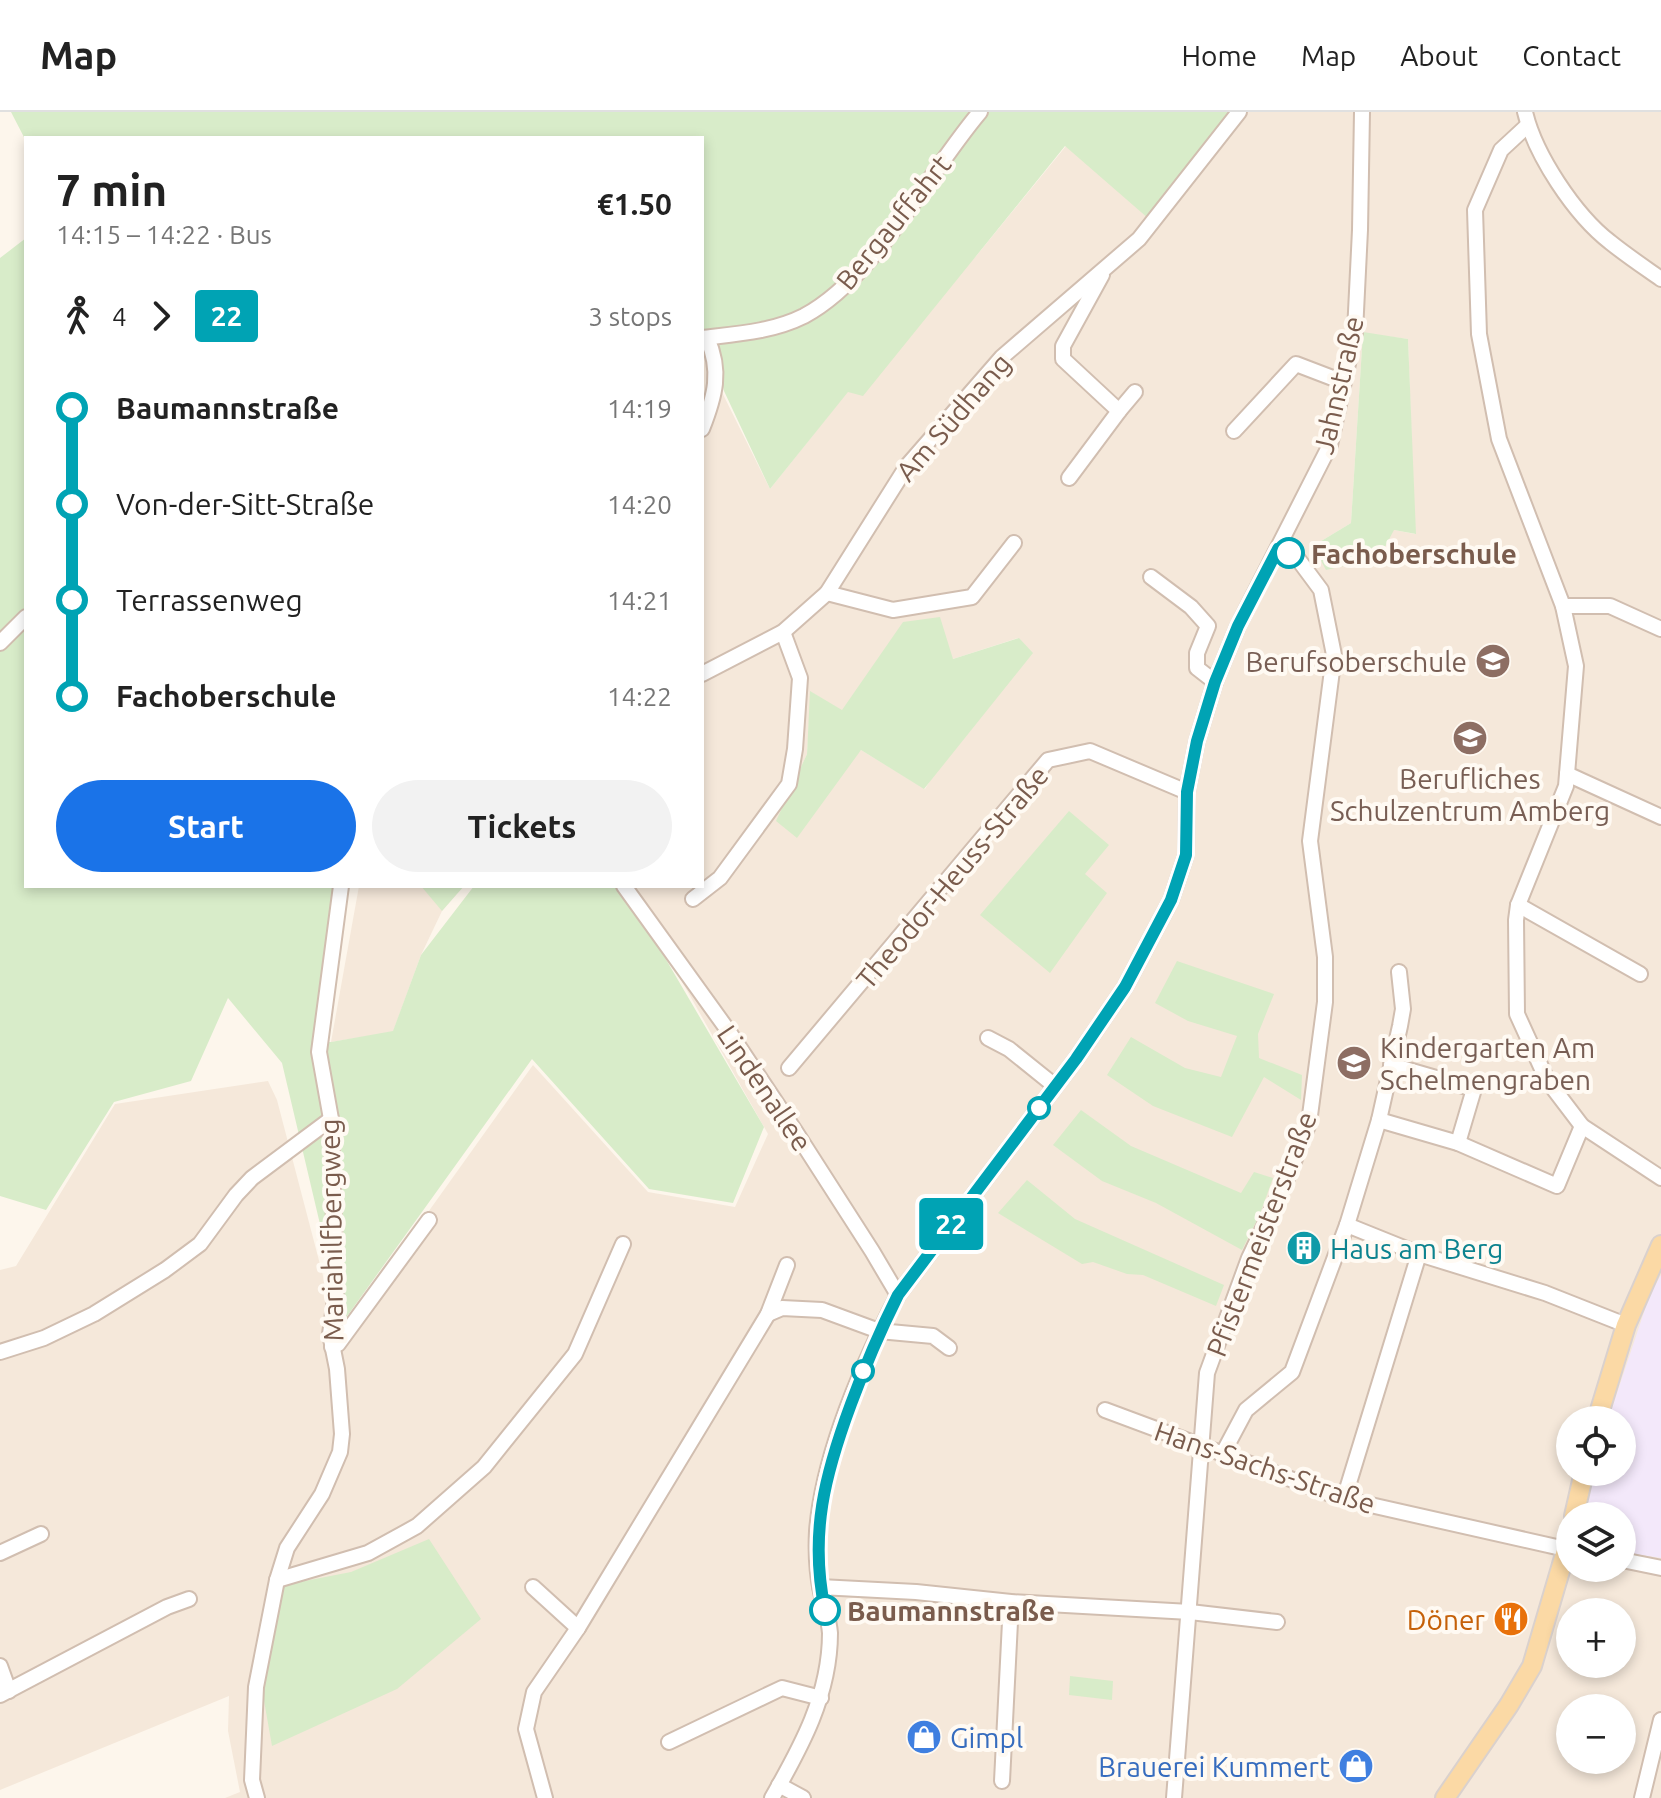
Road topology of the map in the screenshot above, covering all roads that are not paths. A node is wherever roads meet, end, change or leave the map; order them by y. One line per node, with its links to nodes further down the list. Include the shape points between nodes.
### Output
1 (980, 112): 7 (street, Bergauffahrt, via 893,229 825,303 775,327)
2 (1239, 112): 5 (street, Am Südhang, via 1139,239)
3 (1362, 112): 8 (street, Jahnstraße, via 1355,332)
4 (1527, 118): 6 (street, via 1551,171 1587,220); 18 (street, via 1501,150 1475,210 1479,334 1499,439)
5 (1108, 265): 10 (street, Am Südhang, via 1063,346 1063,359); 17 (street, Am Südhang, via 1002,357 916,455)
6 (1661, 279)
7 (704, 338): 11 (street, via 717,360)
8 (1343, 382): 12 (street, via 1296,364); 15 (street, Jahnstraße, via 1330,445)
9 (1135, 392): 10 (street)
10 (1119, 411): 13 (street)
11 (704, 423)
12 (1234, 431)
13 (1069, 478)
14 (1014, 543): 17 (street, via 972,597 893,610)
15 (1278, 549): 24 (street, Jahnstraße); 58 (street, Pfistermeisterstraße, via 1295,555 1321,590 1334,655 1310,841 1325,957 1325,1002 1309,1123 1249,1258 1207,1373)
16 (1151, 577): 24 (street, via 1208,626 1197,668)
17 (827, 593): 21 (street, Am Südhang)
18 (1563, 606): 20 (street, via 1610,606); 25 (street, via 1576,666)
19 (24, 619): 22 (street)
20 (1661, 629)
21 (783, 632): 23 (street, Am Südhang); 30 (street, via 800,678 789,784 720,878)
22 (0, 643)
23 (704, 673)
24 (1215, 682): 26 (street, Jahnstraße)
25 (1567, 774): 27 (street); 31 (street)
26 (1187, 792): 36 (street, Theodor-Heuss-Straße, via 1090,751 1048,760); 37 (street, Jahnstraße, via 1186,855 1171,900 1125,987)
27 (1661, 817)
28 (341, 888): 38 (street, Mariahilfbergweg, via 319,1052)
29 (625, 888): 49 (street, Lindenallee, via 727,1029)
30 (693, 899)
31 (1518, 905): 33 (street); 40 (street, via 1517,1014 1547,1080)
32 (1399, 972): 35 (street, via 1403,1009)
33 (1640, 974)
34 (988, 1038): 37 (street)
35 (1391, 1065): 39 (street); 41 (street, via 1474,1089)
36 (789, 1068)
37 (1055, 1086): 49 (street, Jahnstraße)
38 (331, 1119): 53 (street, Mariahilfbergweg, via 336,1292); 55 (street, via 252,1178 200,1244 165,1270 69,1326)
39 (1379, 1120): 41 (street); 44 (street)
40 (1582, 1126): 41 (street, via 1557,1186); 42 (street)
41 (1458, 1143)
42 (1661, 1178)
43 (429, 1220): 53 (street)
44 (1347, 1225): 47 (street); 59 (street, via 1292,1372 1246,1410)
45 (623, 1244): 66 (street, via 575,1354 484,1467 417,1526 368,1553)
46 (1661, 1245): 51 (main road)
47 (1419, 1254): 51 (street); 60 (street)
48 (787, 1265): 50 (street)
49 (898, 1295): 52 (street, Jahnstraße)
50 (768, 1314): 52 (street, via 782,1308 822,1310); 74 (street)
51 (1626, 1325): 56 (main road)
52 (879, 1331): 54 (street, via 933,1336); 69 (street, Jahnstraße, via 831,1459 817,1533)
53 (332, 1347): 66 (street, Mariahilfbergweg, via 340,1452 317,1504 287,1548)
54 (949, 1348)
55 (0, 1352)
56 (1601, 1406)
57 (1105, 1410): 58 (street, Hans-Sachs-Straße)
58 (1200, 1446): 59 (street, Hans-Sachs-Straße); 72 (street, Pfistermeisterstraße)
59 (1222, 1455): 60 (street, Hans-Sachs-Straße)
60 (1344, 1499): 62 (street, Hans-Sachs-Straße)
61 (41, 1534): 63 (street)
62 (1556, 1543)
63 (0, 1553)
64 (1636, 1563): 65 (street)
65 (1661, 1568)
66 (277, 1580): 82 (street, Mariahilfbergweg, via 256,1687 252,1780)
67 (1558, 1582): 86 (main road, via 1532,1666)
68 (533, 1587): 74 (street)
69 (820, 1587): 71 (street); 77 (street, Jahnstraße, via 830,1633)
70 (189, 1599): 76 (street)
71 (1011, 1602): 72 (street); 80 (street)
72 (1190, 1612): 73 (street); 85 (street, Pfistermeisterstraße)
73 (1277, 1622)
74 (578, 1628): 83 (street, via 534,1692 526,1729)
75 (0, 1666): 76 (street)
76 (5, 1693)
77 (821, 1698): 79 (street, via 782,1688); 81 (street, Jahnstraße)
78 (1661, 1720): 87 (street)
79 (669, 1742)
80 (1002, 1781)
81 (775, 1791): 84 (street)
82 (257, 1798)
83 (545, 1798)
84 (803, 1798)
85 (1174, 1798)
86 (1445, 1798)
87 (1642, 1798)

